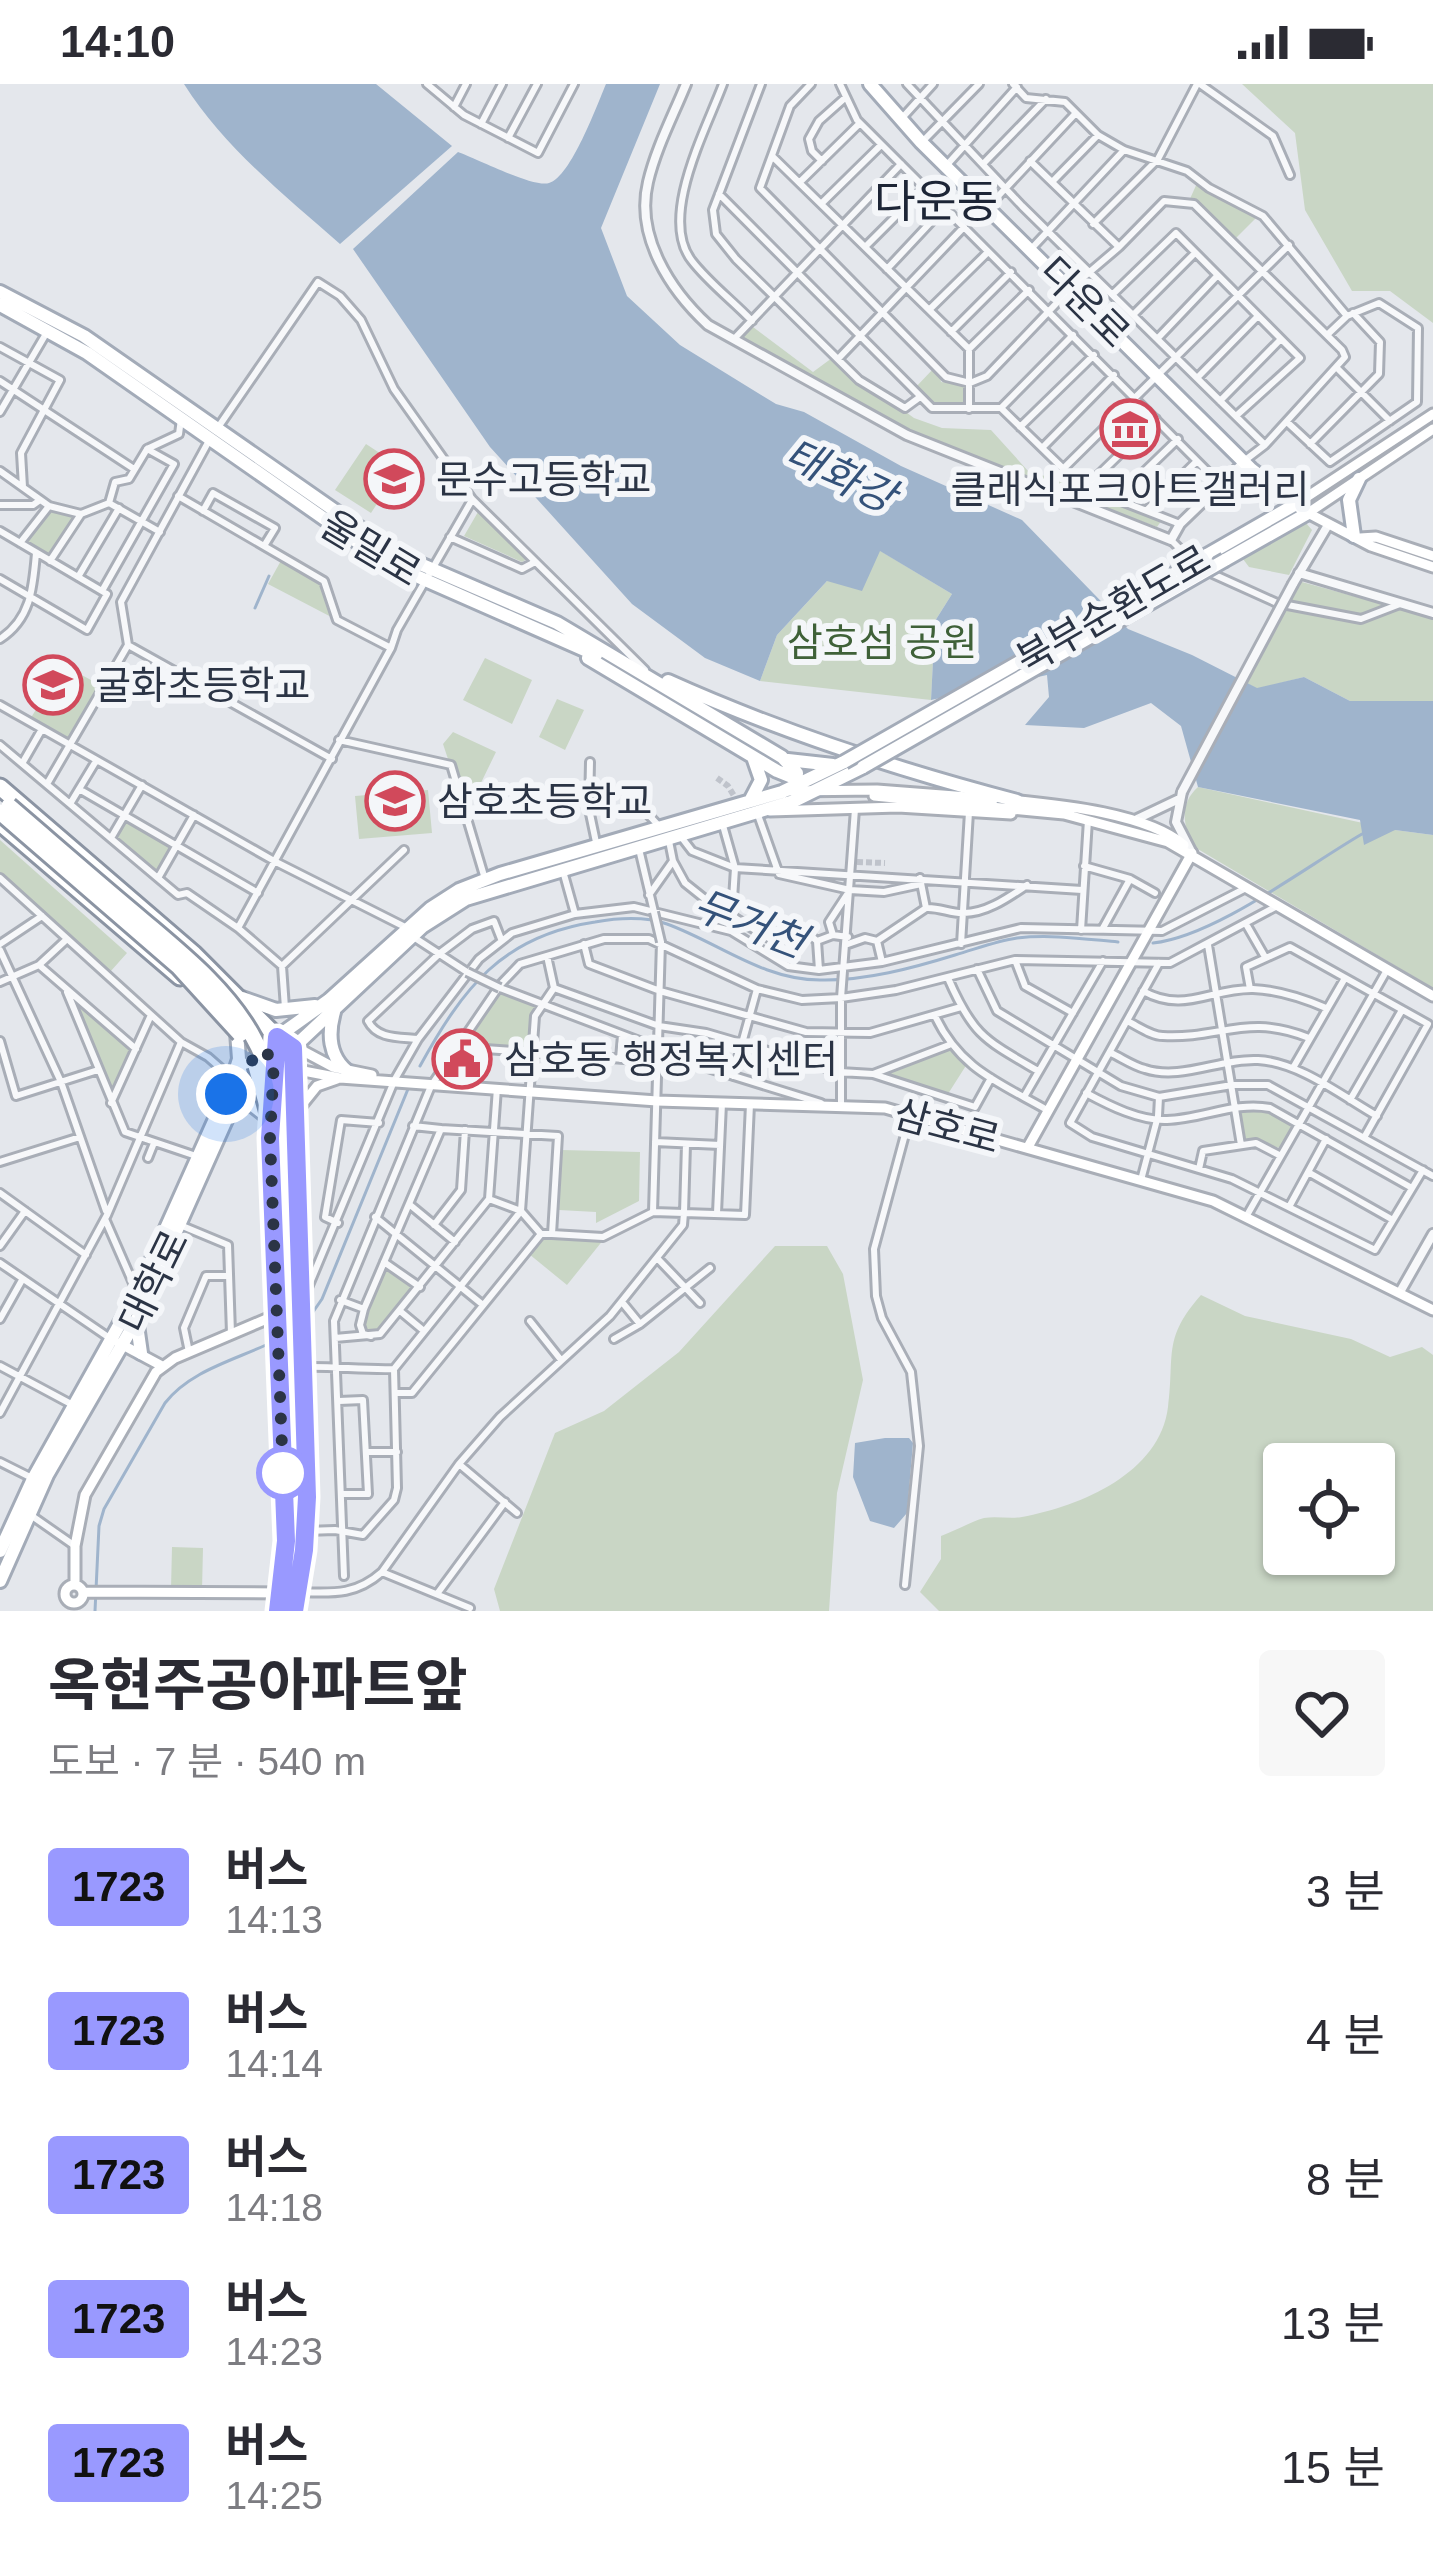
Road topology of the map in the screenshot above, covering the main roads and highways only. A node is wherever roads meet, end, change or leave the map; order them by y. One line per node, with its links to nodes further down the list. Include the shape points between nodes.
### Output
1 (870, 84): 9 (main road, 다운로, via 1244,461)
2 (0, 292): 4 (main road, 울밀로)
3 (0, 305): 4 (main road, 울밀로)
4 (52, 324): 7 (main road, 울밀로); 7 (main road, 울밀로)
5 (1433, 414): 9 (main road, 북부순환도로)
6 (1433, 429): 8 (main road, 북부순환도로)
7 (213, 434): 15 (main road, 울밀로, via 338,530)
8 (1359, 479): 9 (main road, 북부순환도로); 12 (main road, via 1349,500)
9 (1302, 509): 10 (main road, 북부순환도로); 11 (main road); 19 (main road, 북부순환도로, bridge)
10 (1291, 522): 11 (main road); 20 (main road, 북부순환도로, bridge)
11 (1325, 524): 12 (main road)
12 (1357, 537): 13 (main road); 14 (main road)
13 (1433, 556)
14 (1433, 567)
15 (428, 577): 16 (main road, 울밀로, via 542,616); 17 (main road, 울밀로)
16 (607, 652): 18 (main road); 24 (main road, via 788,728)
17 (758, 756): 21 (main road, 울밀로); 25 (main road, via 757,794)
18 (782, 758): 19 (main road); 21 (main road)
19 (844, 762): 21 (main road, 북부순환도로); 21 (main road)
20 (863, 766): 21 (main road, 북부순환도로); 22 (main road, via 859,781)
21 (811, 787): 22 (main road); 25 (main road, 북부순환도로); 26 (main road)
22 (872, 793): 24 (main road); 27 (main road)
23 (5, 800): 33 (highway); 57 (highway, bridge, via 196,984 238,1031 258,1070 275,1146); 57 (highway, bridge, via 213,983 267,1066 289,1174 302,1538)
24 (1017, 801): 31 (main road, via 1124,820 1172,836)
25 (745, 804): 26 (main road); 29 (main road, 북부순환도로); 29 (main road, 북부순환도로, via 722,822)
26 (851, 810): 27 (main road)
27 (1088, 819): 31 (main road)
28 (0, 823): 36 (highway)
29 (669, 833): 30 (main road, 북부순환도로); 30 (main road, 북부순환도로)
30 (598, 851): 32 (main road, 북부순환도로, via 466,898); 32 (main road, 북부순환도로, via 485,879 445,898)
31 (1192, 853): 34 (main road); 46 (main road)
32 (410, 932): 35 (main road, 북부순환도로)
33 (230, 990): 35 (main road, via 256,1006); 37 (highway)
34 (1433, 995)
35 (329, 1006): 37 (main road, 북부순환도로); 38 (main road, 대학로); 41 (main road)
36 (237, 1032): 39 (highway); 42 (main road)
37 (277, 1037): 38 (main road); 39 (main road, 대학로)
38 (293, 1048): 39 (main road, 대학로); 40 (main road); 41 (main road)
39 (269, 1055): 40 (main road); 42 (main road, 대학로); 43 (main road, 대학로); 45 (main road)
40 (293, 1069): 41 (main road); 44 (main road)
41 (344, 1075): 44 (main road, via 311,1091); 46 (main road, 삼호로, via 657,1101 885,1108)
42 (233, 1079): 50 (main road, 대학로)
43 (230, 1111): 45 (main road, via 251,1104); 49 (main road, 대학로)
44 (294, 1117): 57 (main road, via 306,1531)
45 (270, 1119): 48 (main road)
46 (1028, 1148): 47 (main road, 삼호로, via 1213,1201)
47 (1433, 1310)
48 (276, 1315): 53 (main road); 57 (main road)
49 (137, 1318): 50 (main road, 대학로); 51 (main road)
50 (117, 1342): 51 (main road); 52 (main road, 대학로); 54 (main road, 대학로)
51 (141, 1353): 52 (main road); 53 (main road)
52 (113, 1361): 54 (main road, 대학로)
53 (161, 1366): 58 (main road, via 89,1484 75,1546)
54 (38, 1481): 55 (main road, 대학로); 56 (main road, 대학로)
55 (0, 1551)
56 (0, 1581)
57 (290, 1587): 58 (main road); 60 (main road); 61 (main road)
58 (82, 1590): 59 (main road)
59 (74, 1607)
60 (294, 1609)
61 (278, 1611)

